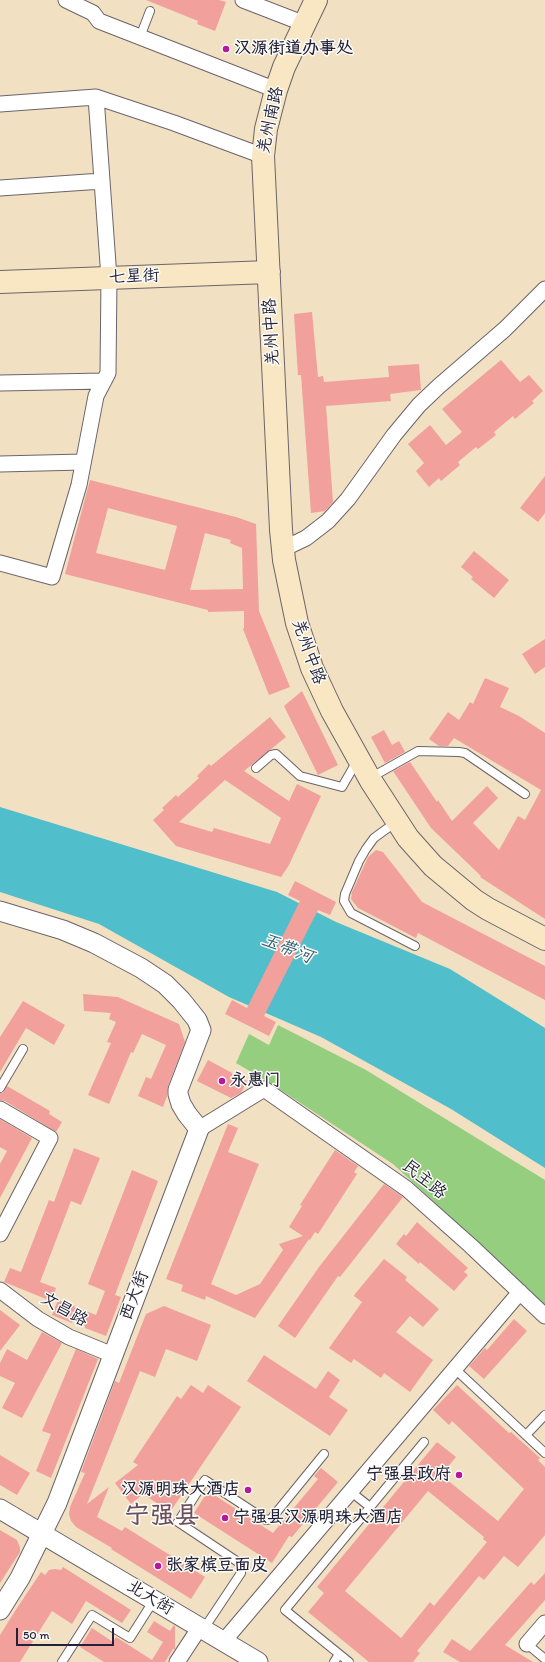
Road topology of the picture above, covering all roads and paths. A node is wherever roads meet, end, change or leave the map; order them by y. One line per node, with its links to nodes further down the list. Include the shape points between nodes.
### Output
1 (66, 0): 6 (street, via 93,13 99,21)
2 (243, 0): 5 (street)
3 (316, 0): 5 (main road, 羌州南路)
4 (150, 11): 6 (lane)
5 (305, 24): 7 (main road, 羌州南路)
6 (140, 37): 7 (street)
7 (276, 90): 10 (main road, 羌州南路, via 266,129)
8 (96, 97): 9 (street); 10 (street); 11 (street)
9 (0, 104)
10 (263, 156): 13 (main road, 羌州南路)
11 (102, 182): 12 (street); 14 (street)
12 (0, 188)
13 (269, 272): 14 (main road, 七星街); 21 (main road, 羌州中路)
14 (109, 278): 15 (main road, 七星街); 17 (street, via 108,373)
15 (0, 282)
16 (545, 290): 21 (street, via 419,406 394,435 348,499 328,521 306,538)
17 (104, 382): 18 (street); 19 (street, via 96,396)
18 (0, 383)
19 (83, 462): 20 (street); 22 (street, via 52,577)
20 (0, 464)
21 (283, 550): 23 (main road, 羌州中路, via 301,638 318,681)
22 (0, 563)
23 (358, 759): 24 (lane, via 342,787 300,776 276,754 271,755); 25 (main road, 羌州中路)
24 (256, 768)
25 (369, 779): 26 (lane, via 418,751 459,752 465,753); 27 (main road, 羌州中路)
26 (525, 794)
27 (396, 821): 29 (main road, 羌州中路, via 416,848 458,888 488,909); 30 (lane, via 374,838 366,849 344,901 351,913)
28 (0, 911): 34 (street, via 63,930 107,949 166,984 181,1000 197,1020 201,1030 178,1094 181,1104)
29 (545, 939)
30 (415, 946)
31 (23, 1049): 32 (lane)
32 (0, 1088)
33 (0, 1109): 35 (street, via 50,1138)
34 (199, 1129): 37 (street, 民主路, via 264,1090 407,1189); 39 (street, 西大街)
35 (0, 1234)
36 (0, 1290): 39 (street, 文昌路, via 38,1319 69,1337)
37 (520, 1292): 38 (street, 民主路); 40 (street)
38 (545, 1316)
39 (113, 1355): 49 (street, 西大街, via 57,1503)
40 (454, 1368): 42 (lane); 46 (street)
41 (545, 1415): 42 (lane)
42 (526, 1435): 44 (lane)
43 (424, 1442): 47 (lane)
44 (545, 1453)
45 (324, 1454): 53 (lane, via 271,1519 266,1520 205,1480 178,1522 241,1564 241,1573)
46 (350, 1491): 47 (lane); 54 (street)
47 (370, 1508): 56 (lane, via 285,1610)
48 (0, 1509): 49 (street, 北大街)
49 (42, 1533): 50 (street, 北大街); 51 (street, 西大街, via 20,1578)
50 (154, 1600): 53 (street, 北大街); 58 (lane, via 130,1638 92,1615)
51 (0, 1610)
52 (545, 1623): 55 (street)
53 (202, 1628): 54 (street, 北大街); 59 (street)
54 (223, 1642): 60 (street, 北大街)
55 (527, 1644): 57 (lane)
56 (340, 1654): 61 (lane); 62 (lane)
57 (545, 1659)
58 (62, 1662)
59 (177, 1662)
60 (258, 1662)
61 (334, 1662)
62 (349, 1662)

